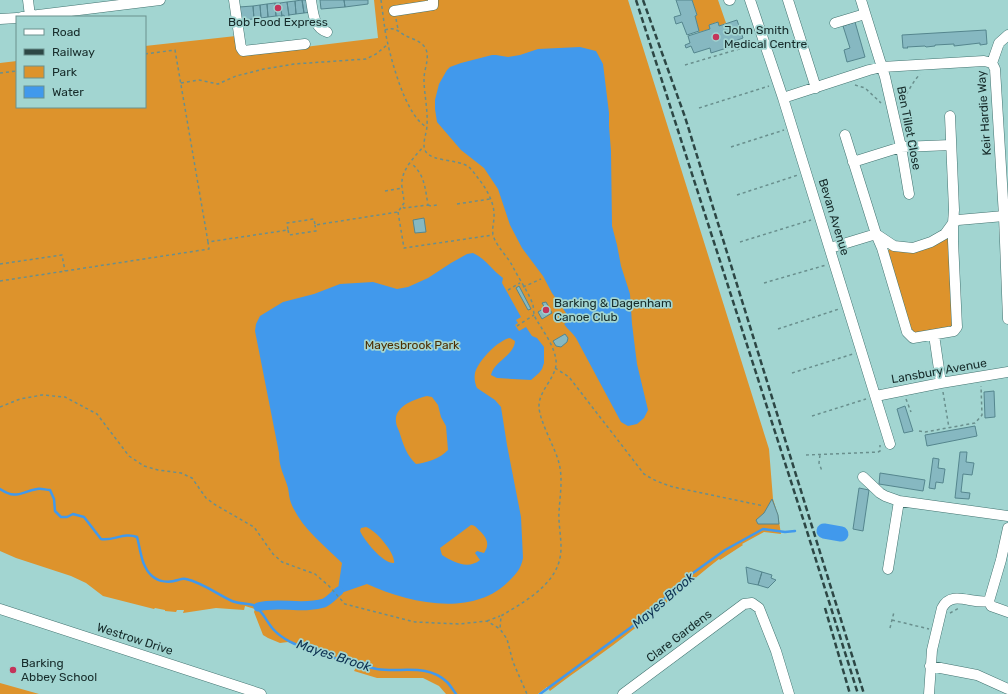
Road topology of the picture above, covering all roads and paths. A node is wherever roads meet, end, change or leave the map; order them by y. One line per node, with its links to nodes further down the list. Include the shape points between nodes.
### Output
1 (28, 0): 12 (street)
2 (160, 0): 13 (street)
3 (234, 0): 21 (street, via 243,51)
4 (311, 0): 18 (street, via 317,24 322,31)
5 (381, 0): 17 (path)
6 (433, 0): 10 (street, via 433,5)
7 (750, 0): 20 (street, Bevan Avenue)
8 (788, 0): 33 (street)
9 (861, 0): 11 (street)
10 (394, 11)
11 (865, 14): 16 (street); 26 (street)
12 (26, 16)
13 (34, 16)
14 (16, 18): 15 (street)
15 (0, 19)
16 (835, 23)
17 (385, 30): 22 (path); 38 (path, via 398,29 423,45 427,52 424,79)
18 (327, 32)
19 (1008, 35): 24 (street, via 998,43)
20 (764, 41): 25 (path); 31 (street, Bevan Avenue)
21 (305, 44)
22 (388, 45): 30 (path, via 366,59 294,64 264,69 236,76 218,84 199,80); 38 (path, via 397,77 413,112)
23 (146, 54): 30 (path, via 175,50)
24 (992, 63): 26 (street, Keir Hardie Way, via 984,61); 58 (street, Keir Hardie Way)
25 (685, 65)
26 (882, 67): 33 (street, Keir Hardie Way); 36 (street, Ben Tillet Close)
27 (16, 71): 29 (path)
28 (922, 72): 36 (path, via 898,107)
29 (0, 73)
30 (181, 83): 65 (path)
31 (778, 84): 34 (street, Bevan Avenue); 35 (path)
32 (853, 84): 36 (path, via 865,88 889,110)
33 (816, 88): 34 (street, Keir Hardie Way)
34 (783, 98): 39 (street, Bevan Avenue)
35 (699, 108)
36 (893, 109): 44 (street, Ben Tillet Close)
37 (950, 116): 41 (street)
38 (427, 127): 42 (path)
39 (793, 128): 43 (path); 47 (street, Bevan Avenue)
40 (845, 135): 45 (street)
41 (951, 145): 44 (street); 60 (street)
42 (424, 146): 46 (path); 52 (path, via 431,156 470,167)
43 (731, 147)
44 (901, 147): 45 (street); 51 (street, Ben Tillet Close)
45 (854, 162): 63 (street)
46 (410, 163): 48 (path, via 402,179); 54 (path, via 424,180)
47 (806, 172): 50 (path); 59 (street, Bevan Avenue)
48 (403, 188): 49 (path); 56 (path)
49 (385, 191)
50 (736, 194)
51 (909, 194)
52 (490, 199): 53 (path); 64 (path, via 494,210)
53 (457, 204)
54 (428, 205): 55 (path); 56 (path)
55 (437, 205)
56 (403, 207): 57 (path)
57 (398, 212): 61 (path); 64 (path, via 404,248)
58 (1004, 216): 60 (street, via 958,220); 79 (street, Keir Hardie Way)
59 (820, 217): 66 (path); 67 (street, Bevan Avenue)
60 (953, 223): 63 (street, via 945,234 913,248 894,246); 82 (street, via 957,327 954,331)
61 (316, 225): 62 (path, via 316,231 289,235); 62 (path, via 314,219 287,223)
62 (288, 230): 65 (path)
63 (876, 234): 67 (street); 82 (street, via 907,332 913,338)
64 (493, 235): 73 (path)
65 (208, 242): 70 (path, via 208,249)
66 (740, 242)
67 (830, 248): 68 (street, Bevan Avenue)
68 (834, 262): 74 (path); 77 (street, Bevan Avenue)
69 (0, 264): 70 (path, via 62,256)
70 (65, 271): 72 (path)
71 (541, 279): 75 (path)
72 (0, 281)
73 (521, 283): 75 (path); 76 (path)
74 (764, 283)
75 (523, 287): 78 (path, via 533,306)
76 (508, 290)
77 (848, 306): 81 (path); 83 (street, Bevan Avenue)
78 (534, 315): 80 (path); 84 (path, via 554,352)
79 (1008, 319)
80 (517, 326)
81 (778, 329)
82 (934, 335): 88 (street)
83 (862, 351): 86 (path); 90 (street, Bevan Avenue)
84 (555, 368): 102 (path, via 569,377 648,477 665,485); 112 (path, via 540,397 539,406 562,473 559,562 542,588)
85 (1008, 372): 87 (street, Lansbury Avenue)
86 (792, 373)
87 (980, 377): 88 (street, Lansbury Avenue); 94 (path, via 982,415 975,423)
88 (941, 383): 89 (street, Lansbury Avenue); 94 (path)
89 (903, 390): 90 (street, Lansbury Avenue); 92 (path)
90 (876, 396): 93 (path); 96 (street, Bevan Avenue)
91 (0, 407): 115 (path, via 42,394 65,398 97,414 129,456 144,466 181,473 192,478 206,498 254,527 273,554 282,562 315,574 350,606 415,622 459,624)
92 (911, 412)
93 (812, 416)
94 (949, 428): 95 (path)
95 (919, 431)
96 (889, 440): 98 (path, via 880,440 878,452)
97 (806, 455): 98 (path)
98 (820, 455): 99 (path)
99 (822, 471)
100 (863, 477): 101 (street, via 880,493)
101 (899, 501): 103 (street); 106 (street)
102 (764, 506)
103 (1008, 516)
104 (1008, 528): 105 (street)
105 (1005, 561): 108 (street)
106 (888, 569)
107 (971, 601): 108 (street); 114 (path); 114 (street, via 950,599 945,602)
108 (989, 601): 111 (street, via 991,606)
109 (0, 609): 121 (street, Westrow Drive)
110 (894, 612): 113 (path)
111 (1008, 612)
112 (501, 616): 115 (path); 117 (path)
113 (892, 620): 116 (path); 118 (path)
114 (939, 620): 118 (street)
115 (487, 621): 117 (path)
116 (890, 628)
117 (500, 629): 122 (path, via 507,639 513,662)
118 (936, 631): 119 (street)
119 (930, 666): 120 (street, via 977,674); 125 (street)
120 (1008, 689)
121 (261, 694)
122 (527, 694)
123 (623, 694): 124 (street, Clare Gardens, via 744,604 752,603 760,608)
124 (789, 694)
125 (929, 694)

